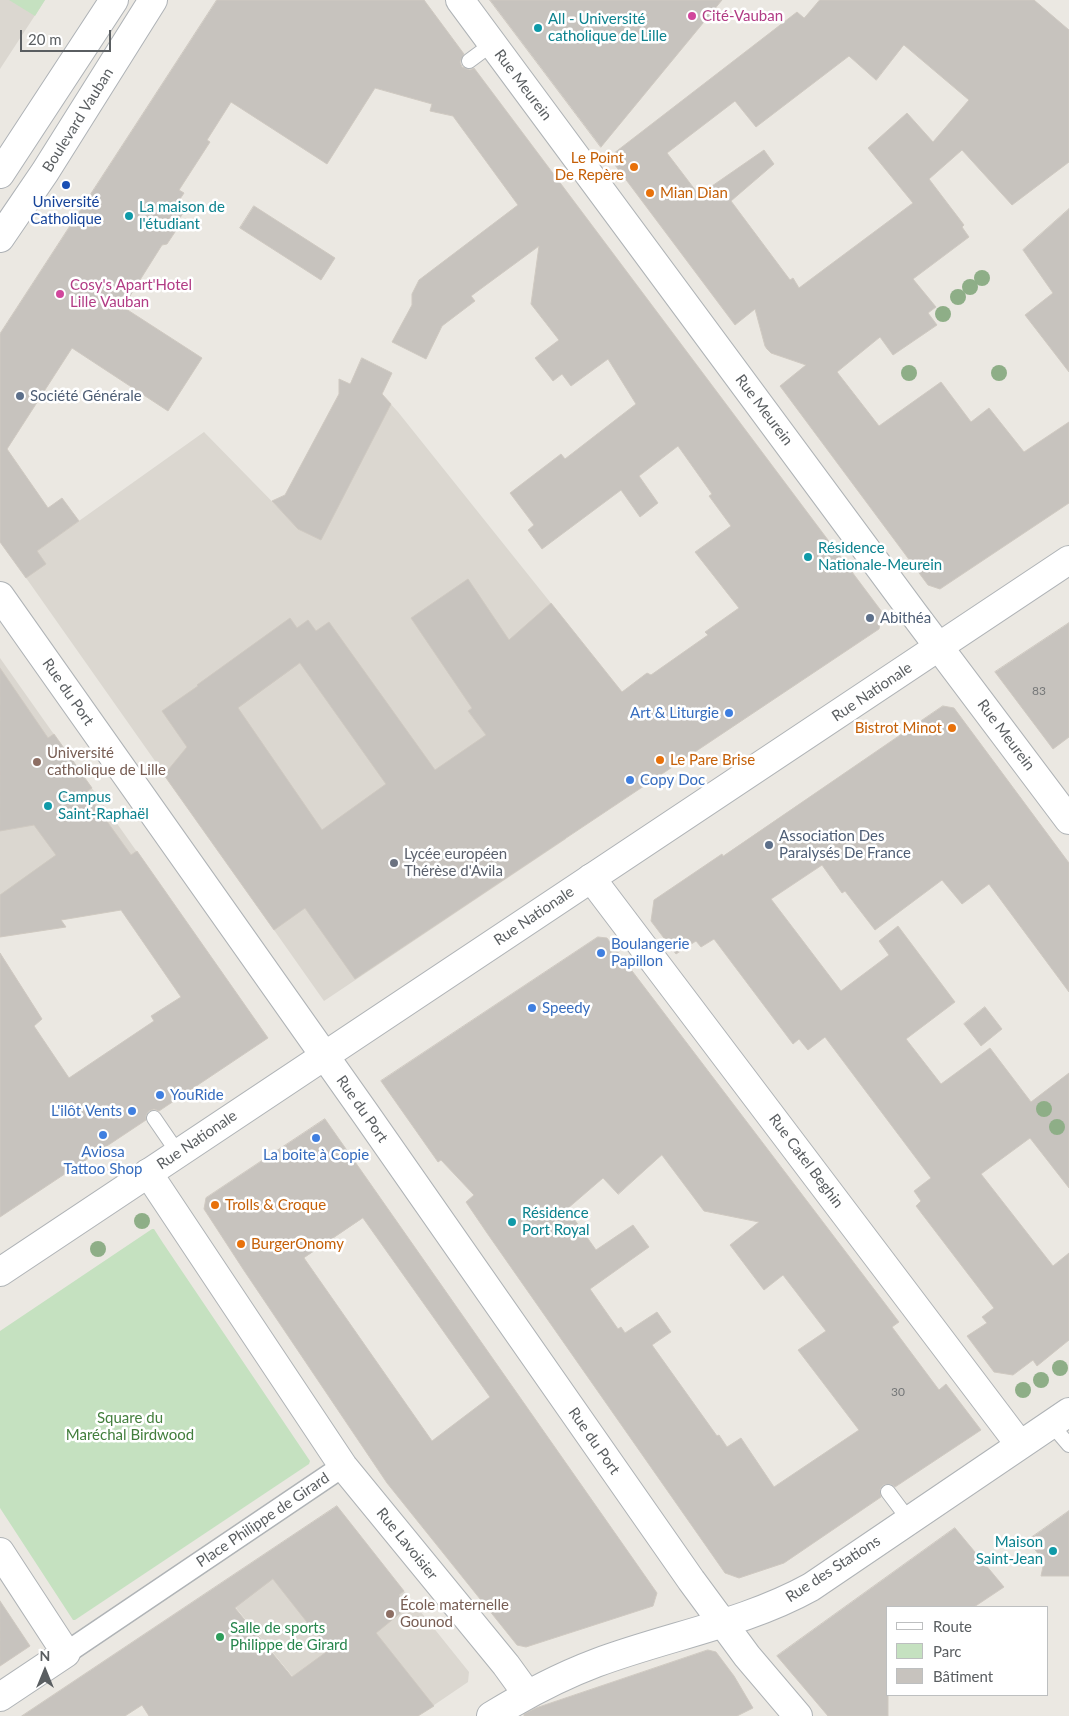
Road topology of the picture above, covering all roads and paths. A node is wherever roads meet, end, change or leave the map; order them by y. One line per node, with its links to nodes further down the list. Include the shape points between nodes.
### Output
1 (114, 0): 6 (street)
2 (153, 0): 7 (street, Boulevard Vauban)
3 (460, 0): 4 (street, Rue Meurein)
4 (492, 44): 5 (lane); 10 (street, Rue Meurein)
5 (469, 61)
6 (0, 174)
7 (0, 238)
8 (1069, 560): 10 (street, Rue Nationale)
9 (0, 596): 13 (street, Rue du Port)
10 (940, 647): 11 (street, Rue Meurein); 12 (street, Rue Nationale)
11 (1069, 820)
12 (591, 878): 13 (street, Rue Nationale); 19 (street, Rue Catel Beghin)
13 (325, 1055): 15 (street, Rue Nationale); 25 (street, Rue du Port)
14 (154, 1118): 15 (lane)
15 (178, 1153): 16 (street, Rue Nationale)
16 (148, 1173): 17 (street, Rue Nationale); 21 (street, Place Philippe de Girard)
17 (0, 1272)
18 (1060, 1418): 19 (street, Rue des Stations); 20 (lane)
19 (1020, 1445): 23 (street, Rue des Stations)
20 (1069, 1445)
21 (343, 1466): 26 (street, Place Philippe de Girard); 27 (street, Rue Lavoisier)
22 (888, 1492): 23 (lane)
23 (910, 1520): 25 (street, Rue des Stations, via 803,1591 778,1604)
24 (0, 1552): 26 (street)
25 (722, 1624): 27 (street, Rue des Stations, via 598,1662); 30 (street, Rue du Port)
26 (66, 1653): 28 (street)
27 (527, 1694): 29 (street, Rue des Stations)
28 (0, 1697)
29 (491, 1716)
30 (798, 1716)

